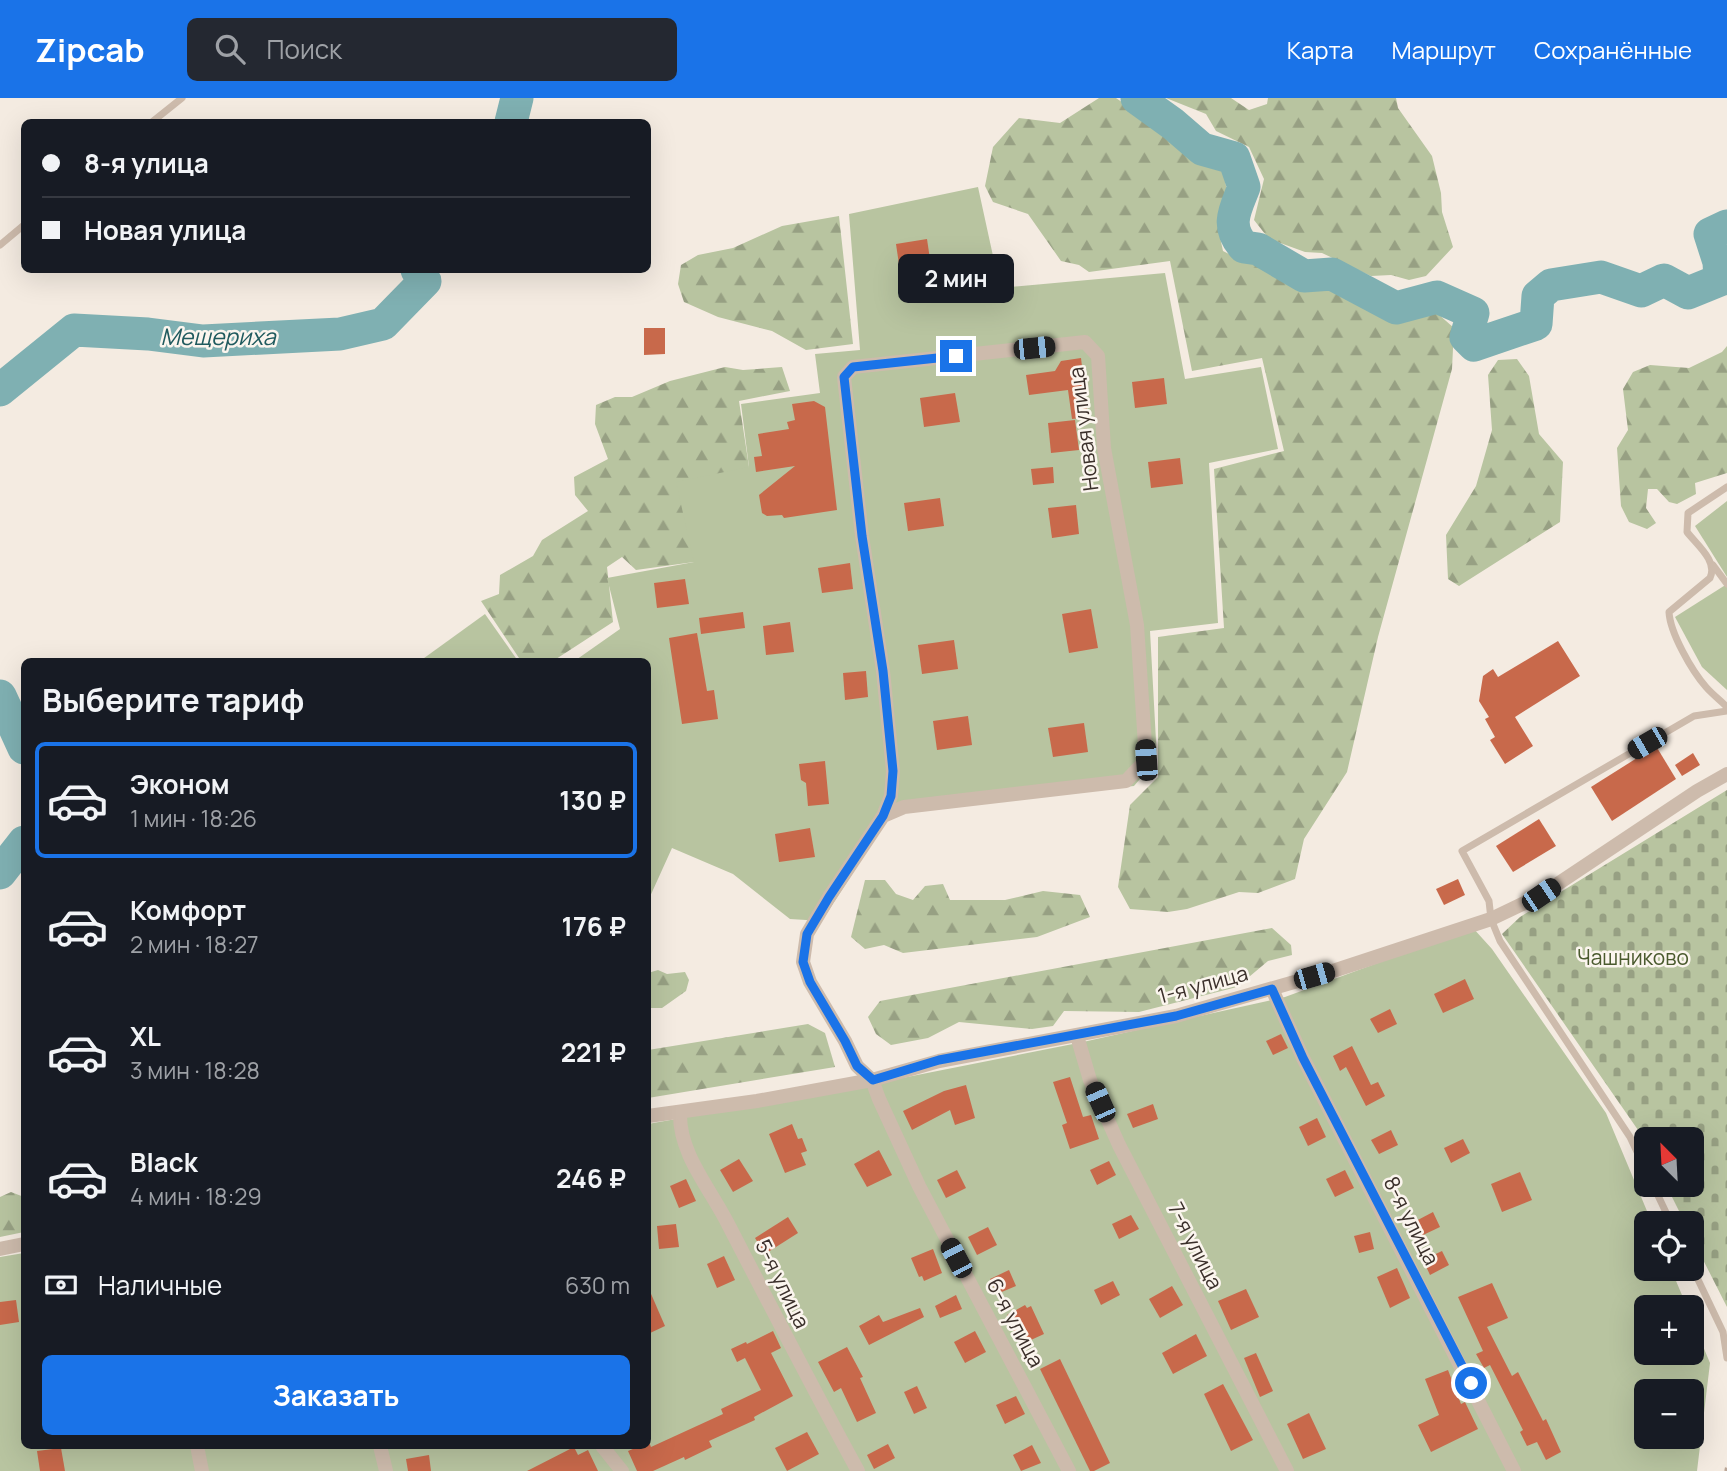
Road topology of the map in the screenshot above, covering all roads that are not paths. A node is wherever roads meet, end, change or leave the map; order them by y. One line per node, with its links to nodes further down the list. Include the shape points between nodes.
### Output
1 (182, 98): 2 (lane)
2 (156, 119)
3 (21, 228): 4 (lane)
4 (0, 245)
5 (1727, 487): 6 (lane, via 1688,513 1687,532)
6 (1712, 564): 7 (lane); 8 (lane, via 1710,578 1669,612 1670,623 1706,687)
7 (1727, 584)
8 (1727, 709): 11 (lane, via 1694,716 1462,851 1489,901)
9 (1727, 774): 11 (street, 1-я улица, via 1541,895)
10 (883, 816): 10 (street, Новая улица, via 893,771 888,714 844,377 853,367 1085,342 1098,356 1104,448 1137,625 1146,760 1126,781 904,807); 14 (street, Новая улица, via 807,934 803,962 857,1066)
11 (1491, 919): 12 (street, 1-я улица); 17 (lane, via 1500,941)
12 (1272, 989): 13 (street, 1-я улица, via 1176,1016); 31 (street, 8-я улица)
13 (1077, 1035): 14 (street, 1-я улица, via 939,1060); 30 (street, 7-я улица, via 1090,1080 1119,1145)
14 (873, 1080): 15 (street, 1-я улица); 29 (street, 6-я улица, via 919,1186)
15 (680, 1113): 16 (street, 1-я улица); 28 (street, 5-я улица, via 684,1145)
16 (651, 1116)
17 (1634, 1145)
18 (21, 1245): 19 (street)
19 (0, 1249)
20 (1699, 1281): 21 (lane, via 1723,1332)
21 (1727, 1358)
22 (198, 1449): 25 (street)
23 (381, 1449): 26 (street)
24 (604, 1449): 27 (street)
25 (202, 1471)
26 (386, 1471)
27 (622, 1471)
28 (858, 1471)
29 (1069, 1471)
30 (1287, 1471)
31 (1514, 1471)

